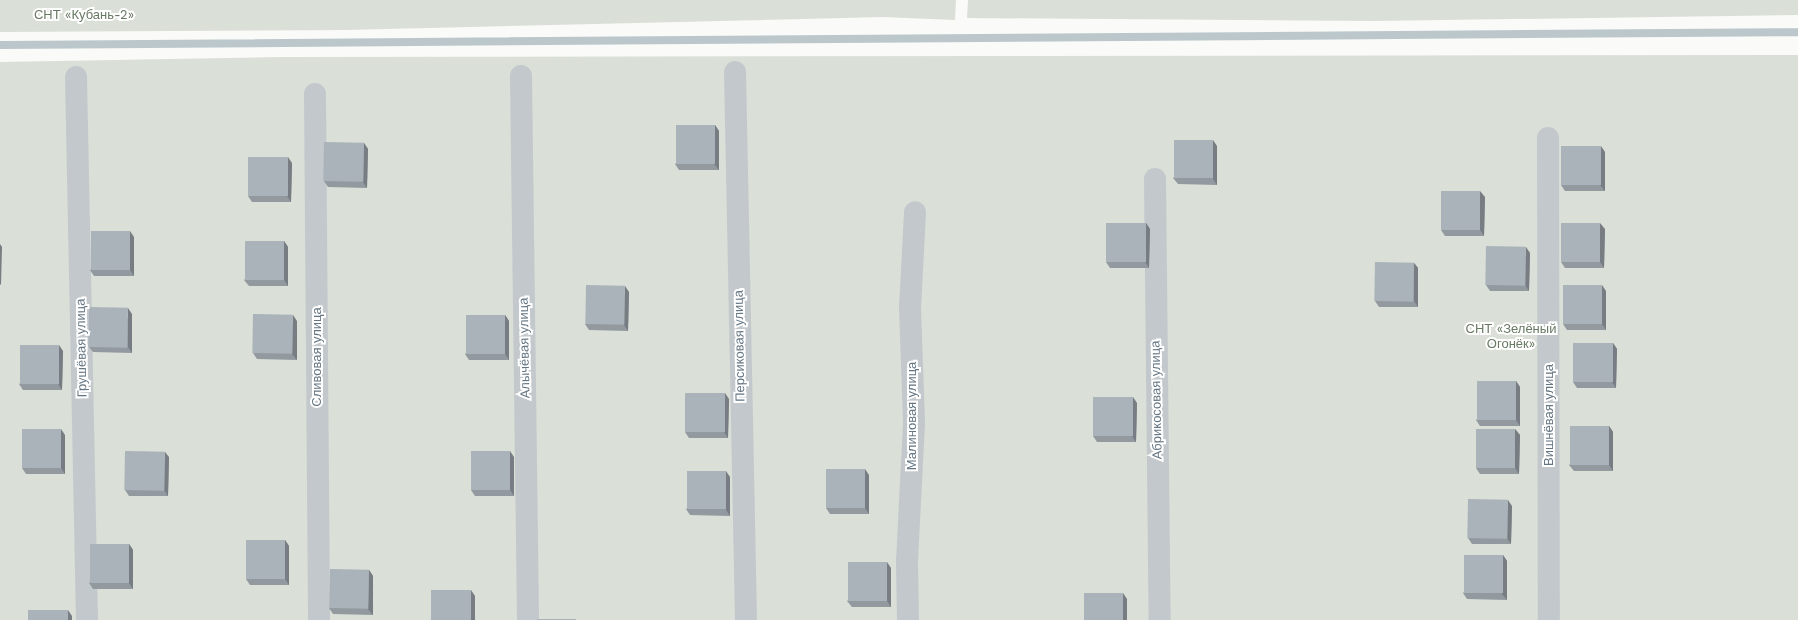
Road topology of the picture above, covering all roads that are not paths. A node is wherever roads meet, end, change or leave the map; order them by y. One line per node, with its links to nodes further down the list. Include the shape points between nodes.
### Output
1 (735, 72): 11 (street, Персиковая улица)
2 (521, 76): 10 (street, Алычёвая улица)
3 (76, 77): 8 (street, Грушёвая улица)
4 (314, 94): 9 (street, Сливовая улица)
5 (1548, 138): 14 (street, Вишнёвая улица)
6 (1155, 179): 13 (street, Абрикосовая улица)
7 (915, 212): 12 (street, Малиновая улица, via 910,308 914,422 907,561)
8 (87, 620)
9 (319, 620)
10 (528, 620)
11 (746, 620)
12 (908, 620)
13 (1160, 620)
14 (1549, 620)

